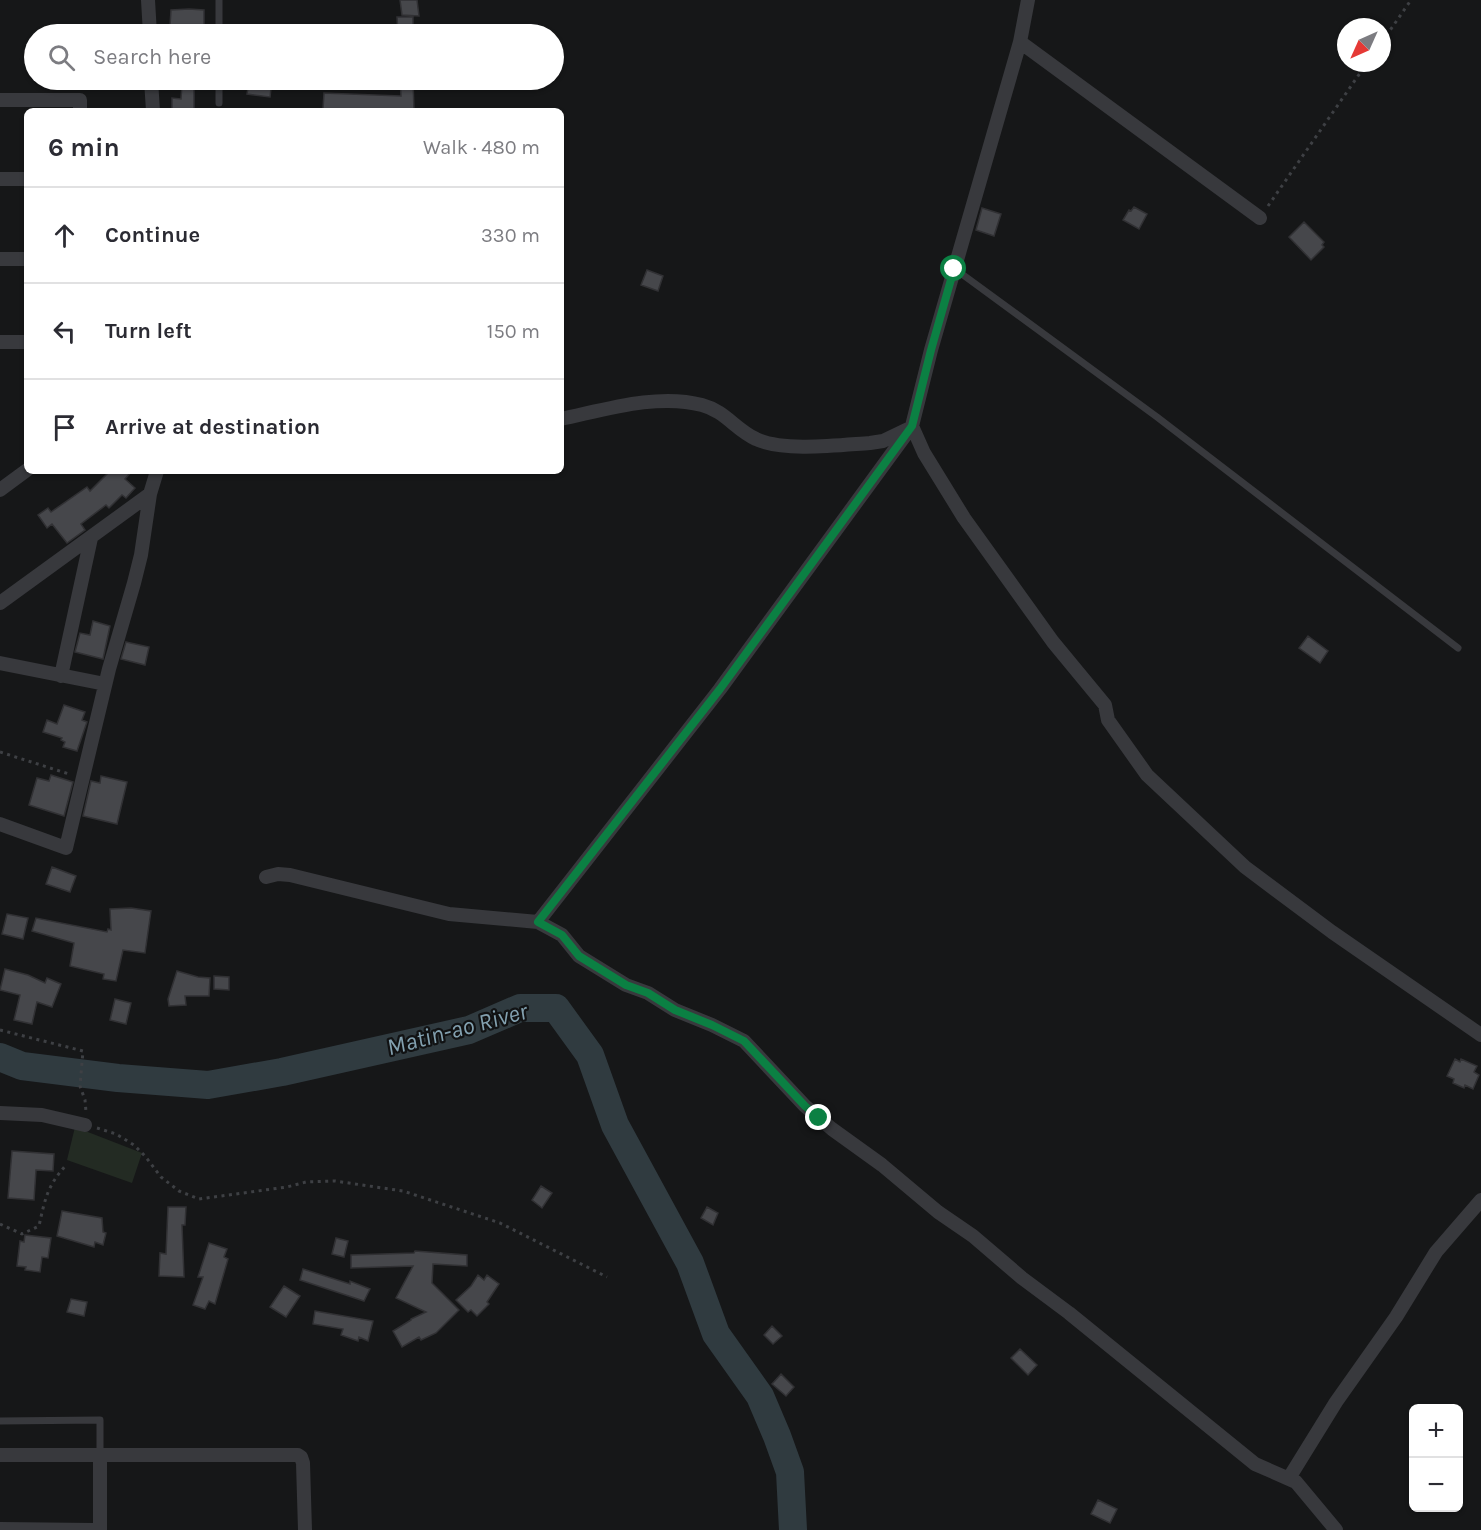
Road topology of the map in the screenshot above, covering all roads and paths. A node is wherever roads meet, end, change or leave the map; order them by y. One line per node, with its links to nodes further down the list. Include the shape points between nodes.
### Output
1 (148, 0): 5 (street)
2 (219, 0): 6 (lane)
3 (1028, 0): 8 (street)
4 (1411, 0): 7 (path)
5 (149, 24)
6 (219, 24)
7 (1391, 29)
8 (1020, 42): 18 (street); 21 (street)
9 (1361, 72): 18 (path)
10 (152, 90): 15 (street)
11 (219, 90): 13 (lane)
12 (0, 100): 14 (street, via 80,100)
13 (219, 103)
14 (80, 108)
15 (153, 108)
16 (0, 179): 17 (street)
17 (24, 179)
18 (1260, 218)
19 (0, 259): 20 (street)
20 (24, 259)
21 (954, 269): 25 (street); 32 (lane, via 1157,417)
22 (0, 342): 23 (street)
23 (24, 342)
24 (564, 418): 25 (street, via 672,401 714,409 755,439 802,446 883,441)
25 (912, 426): 40 (street, via 720,689); 42 (street, via 964,518 1053,642 1105,705 1108,720 1147,775 1245,867)
26 (24, 472): 28 (street)
27 (156, 474): 29 (street)
28 (0, 490)
29 (150, 494): 30 (street); 35 (street, via 135,583)
30 (91, 538): 31 (street); 34 (street)
31 (0, 603)
32 (1458, 648)
33 (0, 663): 34 (street)
34 (61, 676): 35 (street)
35 (105, 684): 38 (street, via 66,848)
36 (0, 752): 37 (path)
37 (72, 774)
38 (0, 824)
39 (266, 877): 40 (street, via 290,875 449,914)
40 (538, 922): 52 (street, via 562,935 579,956 626,985 744,1041 832,1129 973,1236 1255,1464)
41 (0, 1030): 44 (path, via 83,1051 80,1086 85,1100)
42 (1481, 1035)
43 (0, 1113): 44 (street)
44 (85, 1125): 48 (path, via 126,1140 145,1155 161,1177 198,1199 306,1182 334,1181 403,1191 500,1223)
45 (67, 1164): 47 (path, via 53,1179 39,1226 22,1234)
46 (1481, 1200): 52 (street, via 1436,1252)
47 (0, 1224)
48 (607, 1277)
49 (0, 1421): 51 (lane, via 100,1420)
50 (0, 1455): 51 (street)
51 (100, 1455): 55 (street); 56 (street, via 297,1455 303,1468)
52 (1289, 1479): 57 (street, via 1301,1487)
53 (0, 1529): 54 (street)
54 (93, 1530)
55 (100, 1530)
56 (305, 1530)
57 (1336, 1530)

